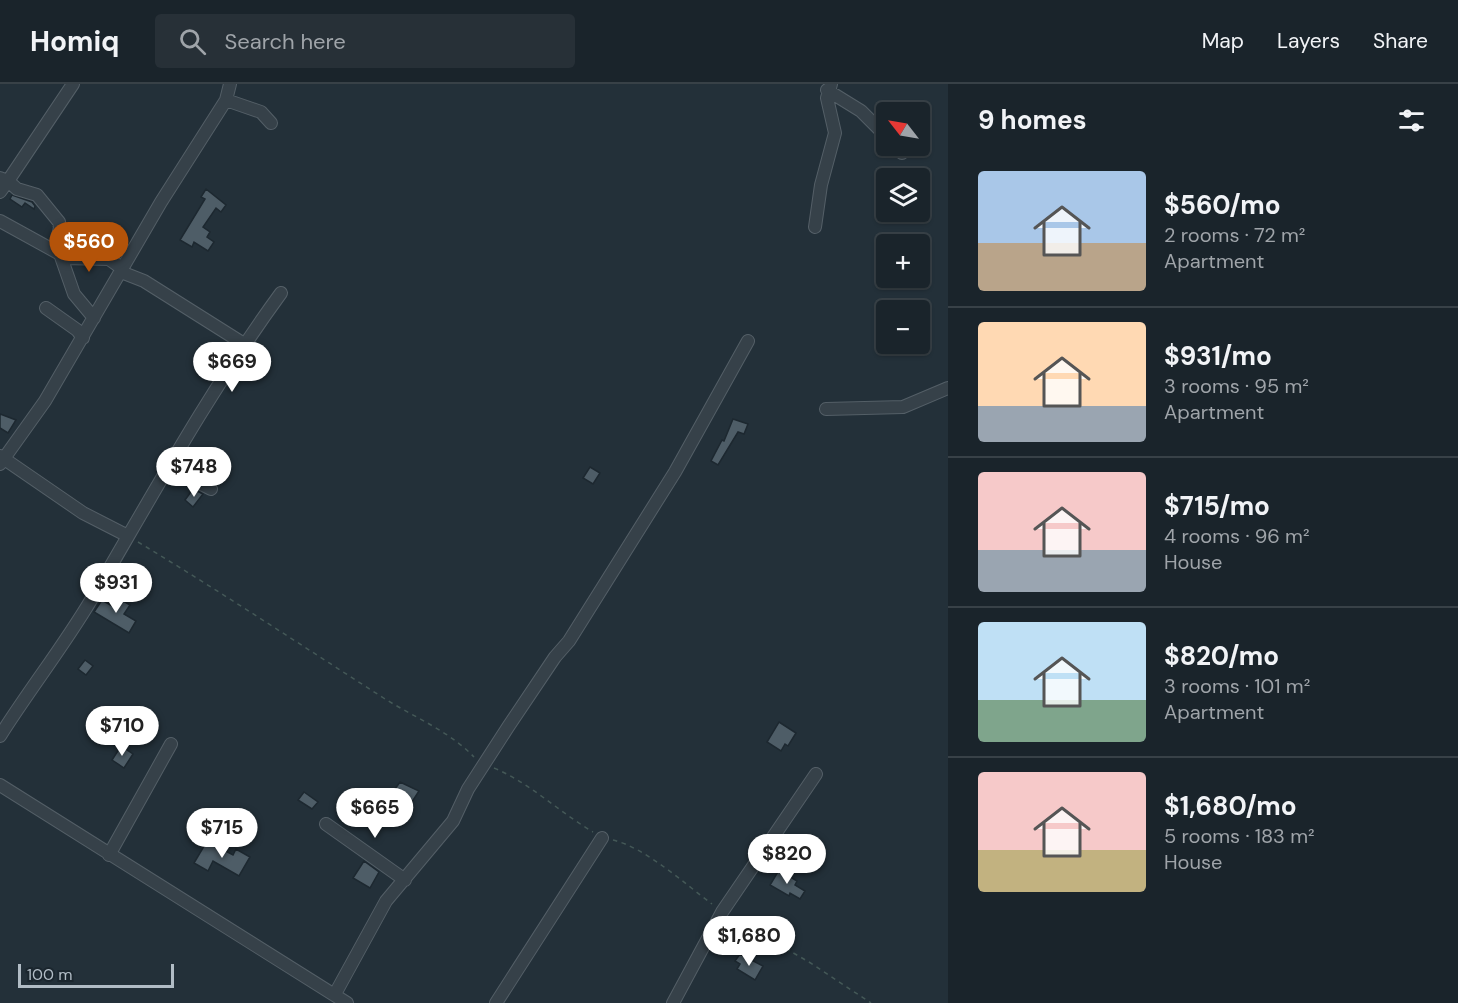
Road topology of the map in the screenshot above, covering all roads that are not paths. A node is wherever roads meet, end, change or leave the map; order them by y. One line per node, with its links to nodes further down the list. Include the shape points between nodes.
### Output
1 (73, 84): 7 (street)
2 (230, 84): 4 (street)
3 (829, 87): 6 (street); 9 (street, via 835,134 820,185)
4 (226, 100): 5 (street, via 261,112); 13 (street)
5 (271, 123)
6 (876, 126)
7 (3, 184): 11 (street, via 38,195 59,222)
8 (0, 221): 11 (street)
9 (815, 227)
10 (76, 237): 12 (street)
11 (58, 254): 12 (street); 16 (street, via 74,294)
12 (95, 258): 13 (street, via 109,259)
13 (122, 271): 16 (street); 19 (street)
14 (281, 293): 19 (street)
15 (46, 308): 17 (street)
16 (94, 318): 17 (street)
17 (82, 338): 22 (street, via 45,401)
18 (748, 341): 33 (street, via 675,472 569,641 468,789 453,821)
19 (244, 344): 23 (street)
20 (948, 388): 21 (street, via 903,407)
21 (826, 409)
22 (2, 460): 25 (street)
23 (168, 467): 24 (street); 25 (street)
24 (211, 489)
25 (126, 536): 26 (street, via 90,601)
26 (0, 736)
27 (171, 744): 32 (street)
28 (816, 774): 37 (street, via 722,912)
29 (0, 785): 32 (street)
30 (326, 824): 33 (street)
31 (602, 838): 36 (street)
32 (109, 855): 34 (street)
33 (405, 880): 34 (street, via 380,910)
34 (335, 994): 35 (street)
35 (347, 1003)
36 (496, 1003)
37 (673, 1003)

